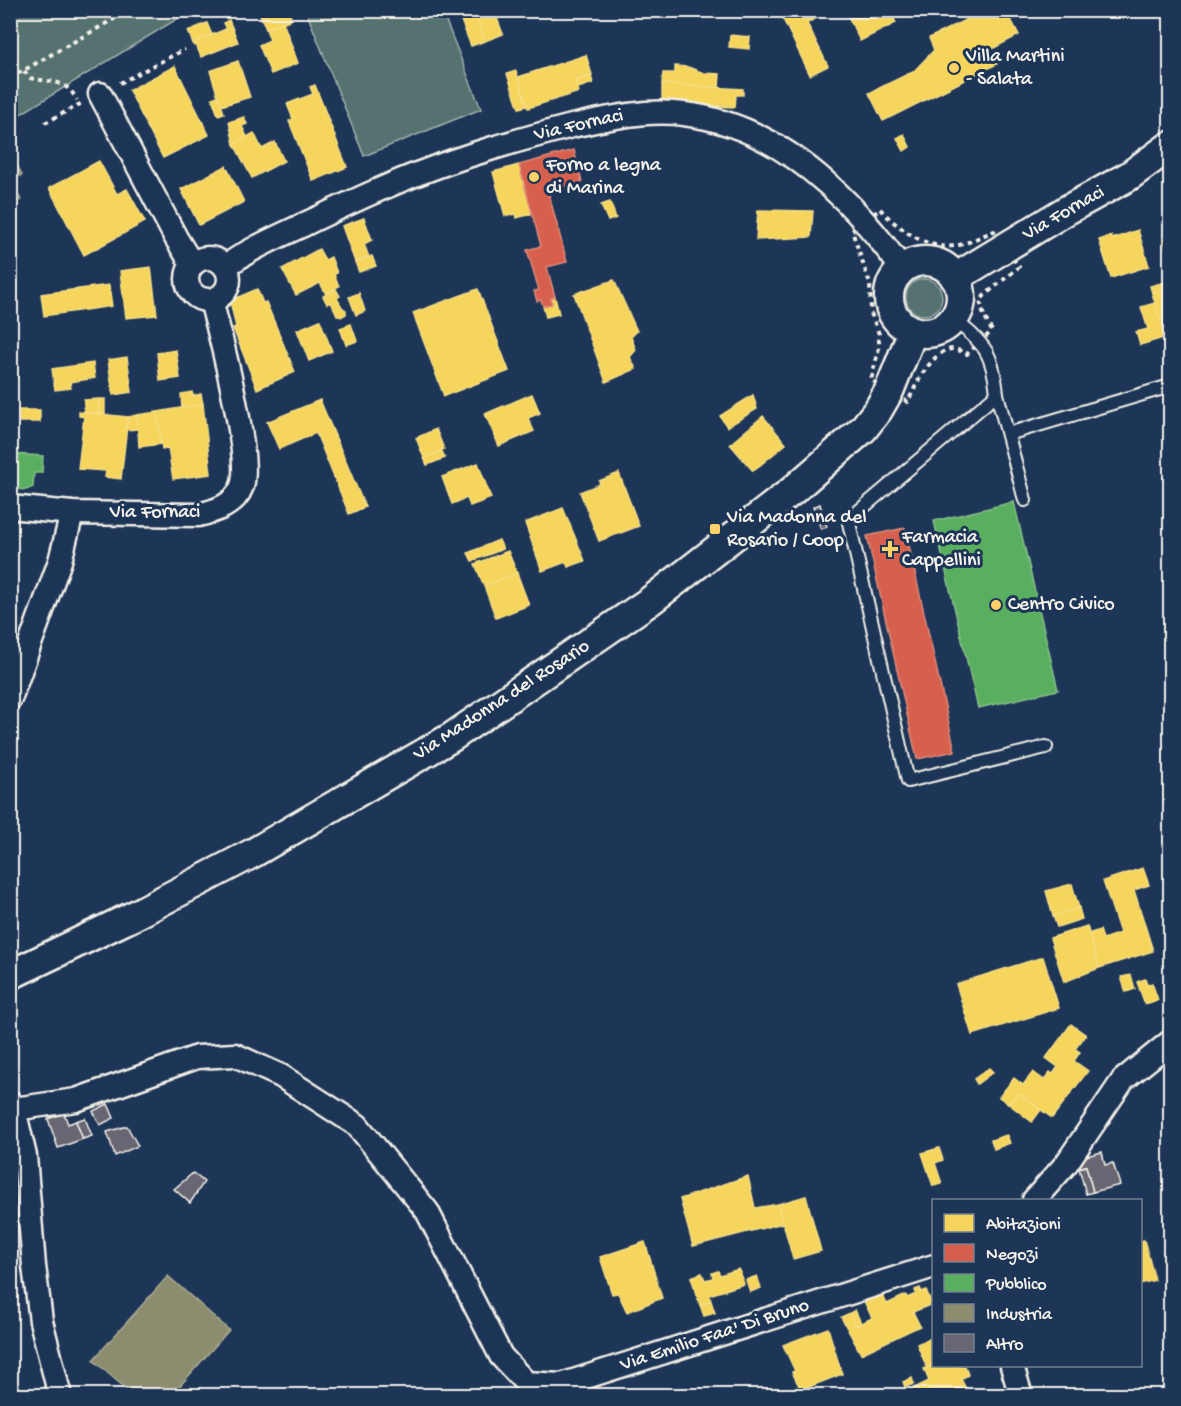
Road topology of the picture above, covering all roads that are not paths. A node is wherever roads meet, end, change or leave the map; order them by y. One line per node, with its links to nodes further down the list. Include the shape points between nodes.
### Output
1 (100, 94): 3 (street)
2 (1170, 147): 6 (street, Via Fornaci, via 1129,176)
3 (192, 264): 4 (street, via 209,258); 7 (street, via 186,278 191,292)
4 (225, 267): 5 (street, Via Fornaci, via 289,231 388,184 440,165 544,133 615,116 652,113 716,121 753,134 806,164 844,197); 7 (street, via 227,287)
5 (902, 269): 6 (street, via 921,261 931,262); 9 (street, via 891,284 889,303 897,320)
6 (955, 278): 8 (street, via 960,304)
7 (211, 300): 15 (street, Via Fornaci, via 240,432 245,464 242,486 230,504 198,515)
8 (953, 319): 9 (street, via 938,330); 11 (lane, via 981,342 989,354)
9 (913, 331): 18 (street, Via Madonna del Rosario, via 889,391 863,429 792,491 650,602 452,737 253,853)
10 (1170, 386): 12 (lane)
11 (997, 394): 12 (lane); 17 (lane, via 849,523 908,781)
12 (1008, 434): 13 (lane)
13 (1025, 500)
14 (10, 507): 15 (street, Via Fornaci)
15 (72, 513): 16 (street, via 60,561)
16 (10, 699)
17 (1046, 747)
18 (10, 975)
19 (1170, 1042): 21 (street, via 1122,1080 1066,1164)
20 (12, 1106): 22 (street, Via Emilio Faa' Di Bruno, via 76,1100 197,1057 235,1055 281,1076 357,1125 427,1211 501,1356 526,1383 561,1385); 24 (street, via 25,1156 41,1321)
21 (1035, 1199)
22 (932, 1266)
23 (1013, 1367): 25 (street)
24 (60, 1395)
25 (1022, 1395)

